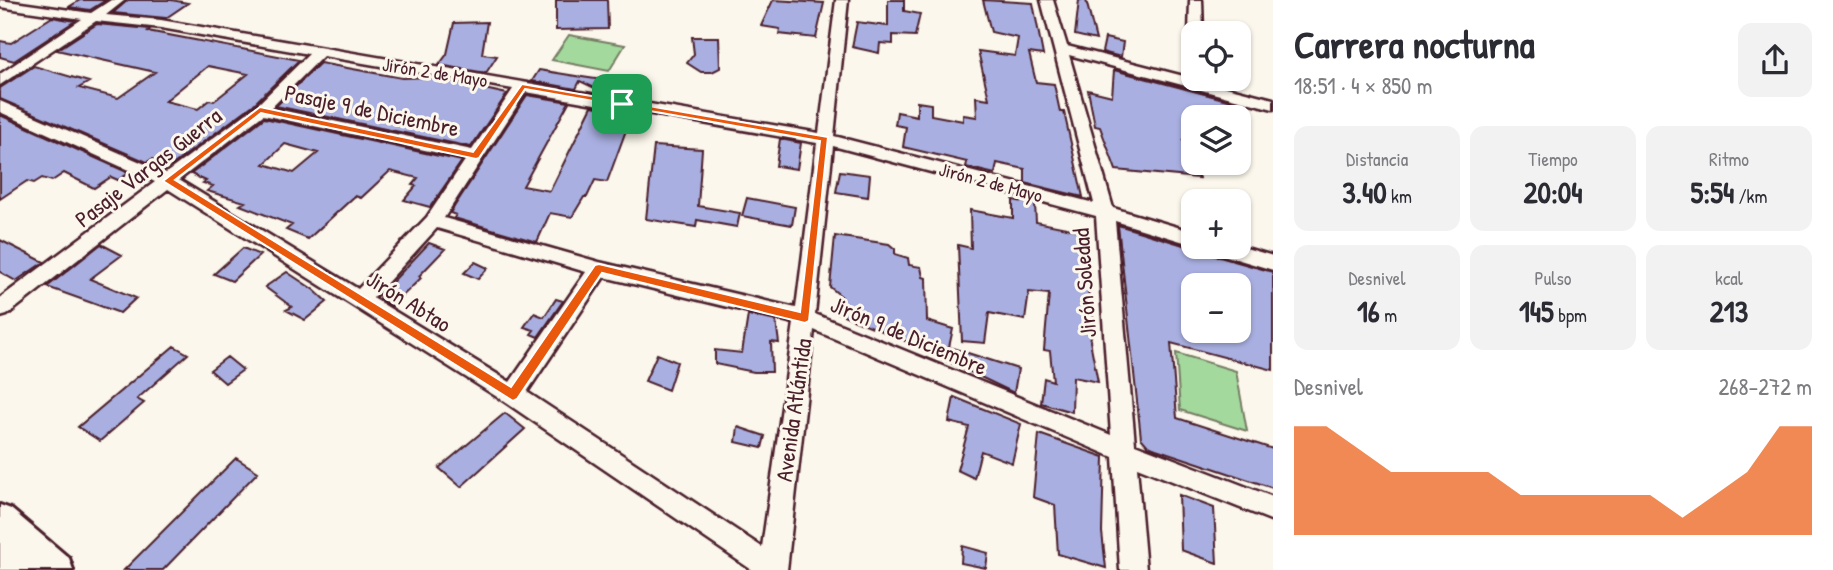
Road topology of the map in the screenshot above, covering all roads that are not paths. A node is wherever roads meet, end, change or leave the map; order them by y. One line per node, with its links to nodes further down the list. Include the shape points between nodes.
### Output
1 (119, 0): 6 (street)
2 (842, 0): 17 (street, Avenida Atlántida)
3 (1047, 0): 8 (street, Jirón Soledad)
4 (1196, 0): 7 (street)
5 (0, 3): 6 (street, Jirón 2 de Mayo)
6 (92, 17): 9 (street, Jirón 2 de Mayo, via 161,24); 11 (street)
7 (1196, 21)
8 (1061, 49): 10 (street); 20 (street, Jirón Soledad)
9 (318, 53): 12 (street, Jirón 2 de Mayo); 16 (street, Pasaje Vargas Guerra)
10 (1181, 78)
11 (0, 81)
12 (522, 86): 17 (street, Jirón 2 de Mayo); 18 (street)
13 (1228, 91): 14 (street)
14 (1273, 104)
15 (0, 106): 19 (street, Jirón Abtao)
16 (260, 110): 18 (street, Pasaje 9 de Diciembre); 19 (street, Pasaje Vargas Guerra)
17 (825, 139): 20 (street, Jirón 2 de Mayo); 28 (street, Avenida Atlántida)
18 (476, 156): 21 (street)
19 (168, 181): 26 (street, Jirón Abtao); 27 (street, Pasaje Vargas Guerra)
20 (1105, 212): 22 (street, Jirón 2 de Mayo); 30 (street, Jirón Soledad)
21 (433, 221): 25 (street, Jirón 9 de Diciembre); 26 (street)
22 (1181, 235)
23 (1251, 256): 24 (street)
24 (1273, 263)
25 (599, 268): 28 (street, Jirón 9 de Diciembre); 29 (street)
26 (361, 299): 29 (street, Jirón Abtao)
27 (0, 309)
28 (805, 318): 30 (street, Jirón 9 de Diciembre); 34 (street, Avenida Atlántida)
29 (513, 395): 34 (street, Jirón Abtao)
30 (1124, 451): 31 (street, Jirón 9 de Diciembre); 37 (street, Jirón Soledad)
31 (1273, 509)
32 (0, 520): 36 (main road)
33 (0, 556): 35 (main road)
34 (773, 569)
35 (18, 570)
36 (57, 570)
37 (1133, 570)

